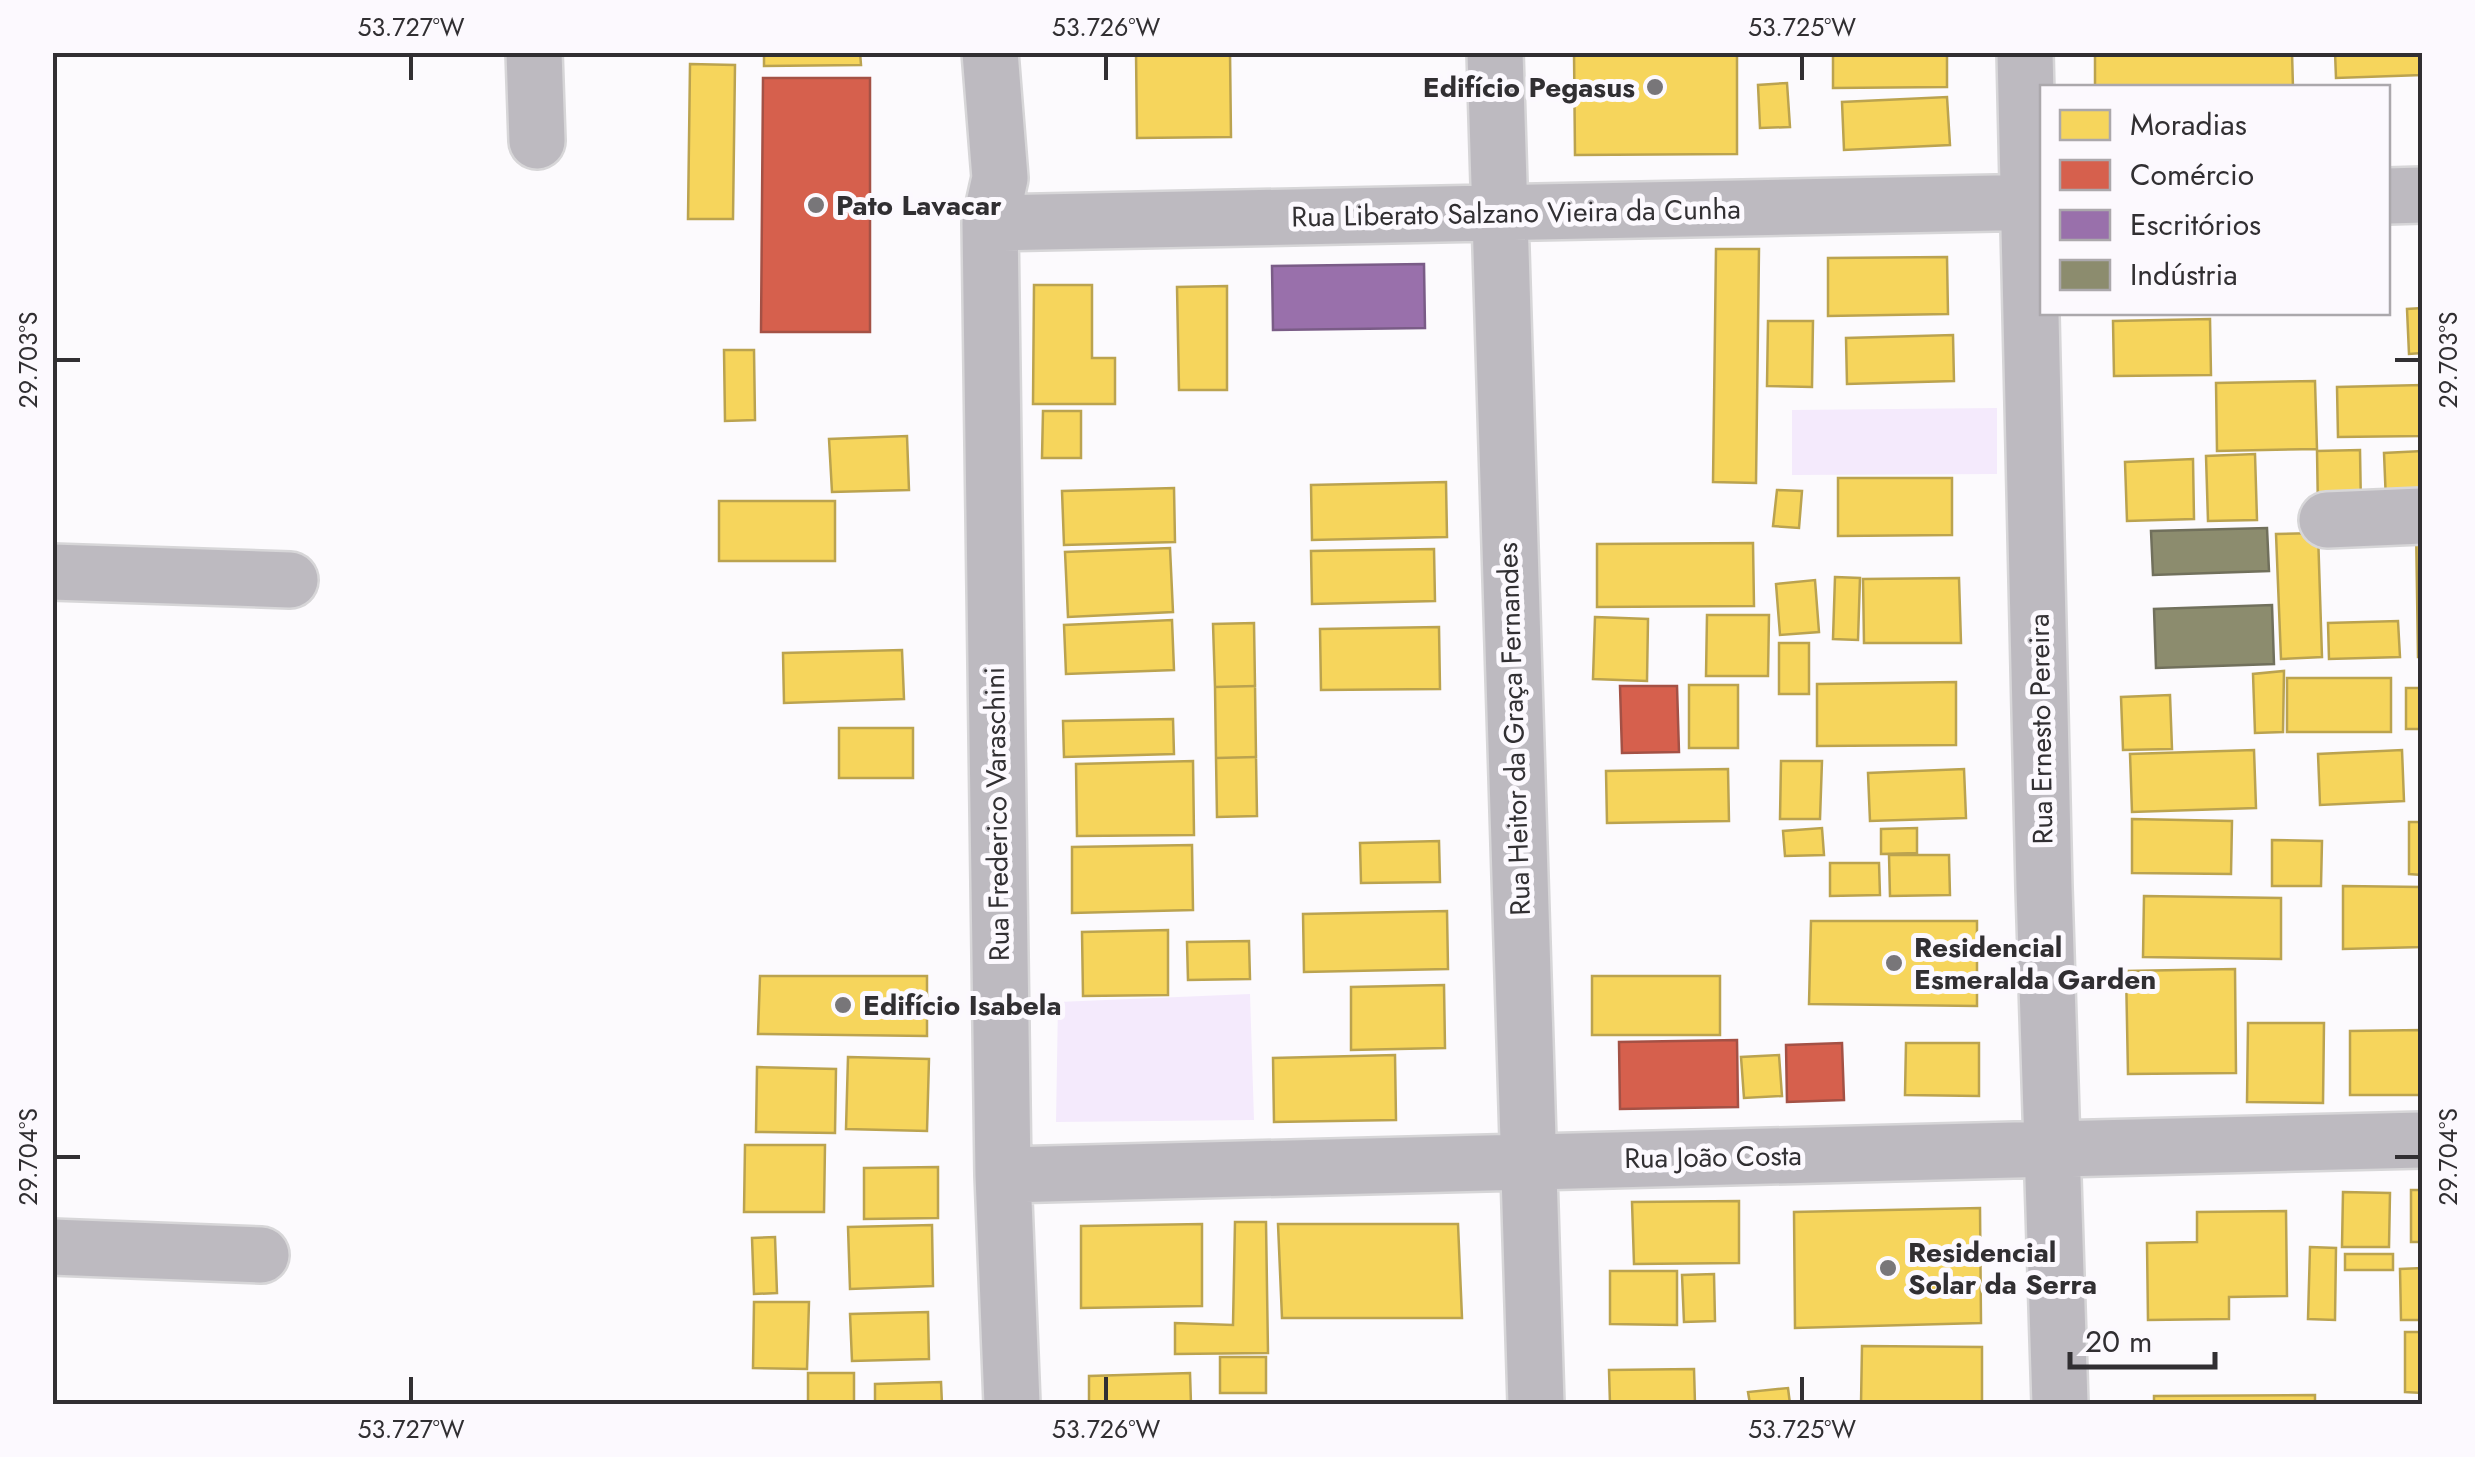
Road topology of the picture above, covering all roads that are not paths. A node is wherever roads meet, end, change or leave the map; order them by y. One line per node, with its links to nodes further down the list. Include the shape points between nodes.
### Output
1 (534, 52): 5 (street)
2 (990, 52): 10 (street, Rua Frederico Varaschini, via 1000,178)
3 (1495, 52): 9 (street, Rua Heitor da Graça Fernandes)
4 (2025, 52): 8 (street, Rua Ernesto Pereira)
5 (536, 141)
6 (2422, 195): 7 (street)
7 (2390, 196)
8 (2035, 203): 9 (street, Rua Liberato Salzano Vieira da Cunha); 16 (street, Rua Ernesto Pereira)
9 (1499, 214): 10 (street, Rua Liberato Salzano Vieira da Cunha); 17 (street, Rua Heitor da Graça Fernandes)
10 (990, 224): 18 (street, Rua Frederico Varaschini)
11 (2422, 516): 12 (street)
12 (2326, 520)
13 (52, 572): 14 (street)
14 (290, 580)
15 (2422, 1140): 16 (street, Rua João Costa)
16 (2051, 1148): 17 (street, Rua João Costa); 23 (street, Rua Ernesto Pereira)
17 (1527, 1161): 18 (street, Rua João Costa); 22 (street, Rua Heitor da Graça Fernandes)
18 (1003, 1175): 21 (street, Rua Frederico Varaschini)
19 (52, 1246): 20 (street)
20 (261, 1254)
21 (1012, 1404)
22 (1536, 1404)
23 (2060, 1404)

